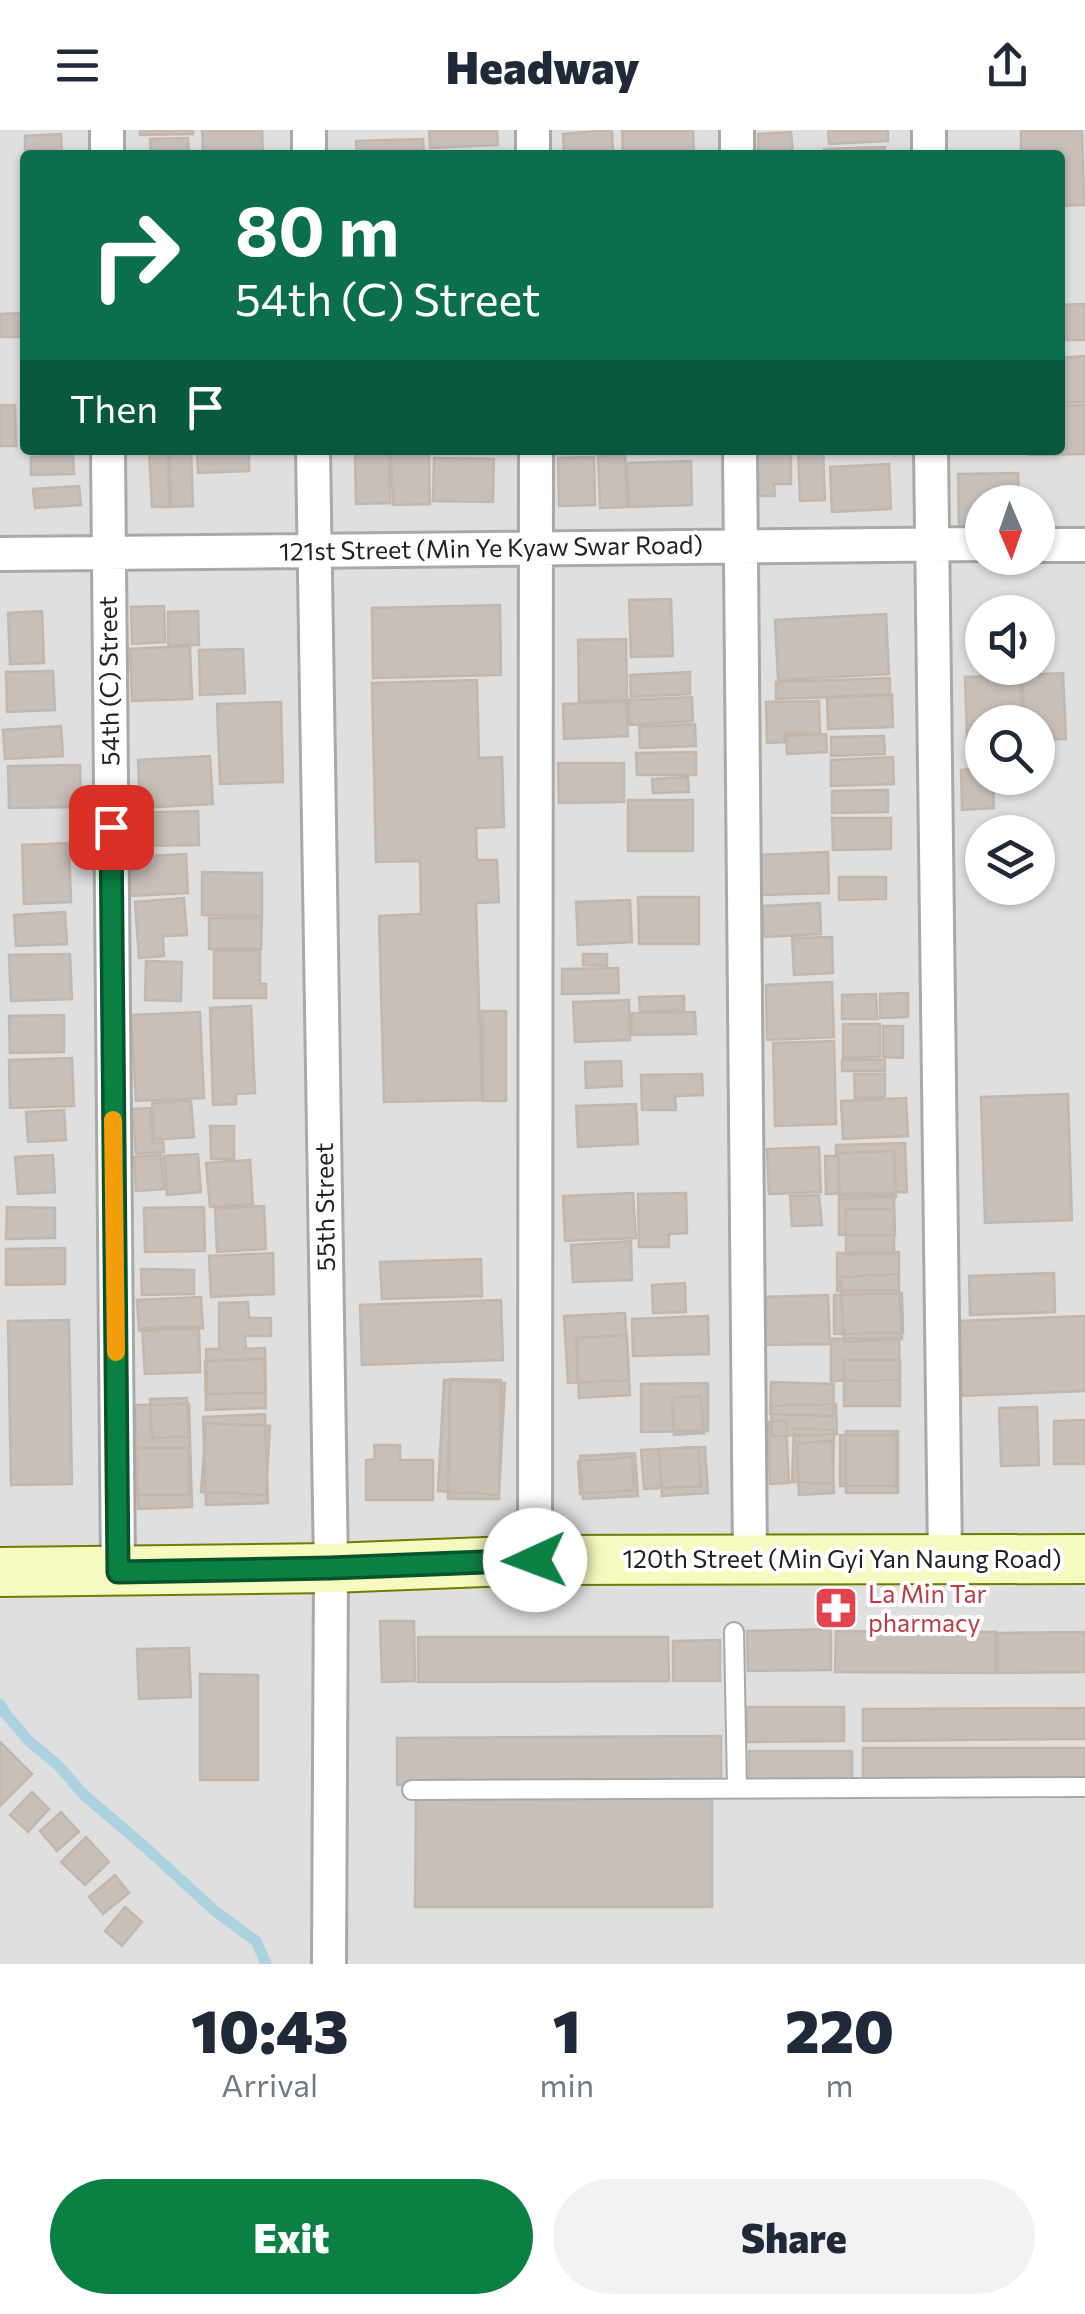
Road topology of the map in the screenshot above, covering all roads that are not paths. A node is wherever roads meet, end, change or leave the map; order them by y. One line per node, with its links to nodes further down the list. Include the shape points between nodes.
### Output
1 (108, 455): 13 (street, 54th (C) Street)
2 (313, 455): 12 (street, 55th Street)
3 (536, 455): 11 (street)
4 (740, 455): 10 (street)
5 (930, 455): 6 (street)
6 (931, 543): 7 (street, 121st Street (Min Ye Kyaw Swar Road)); 10 (street, 121st Street (Min Ye Kyaw Swar Road)); 16 (street)
7 (965, 544)
8 (1055, 544): 9 (street)
9 (1085, 545)
10 (741, 546): 11 (street, 121st Street (Min Ye Kyaw Swar Road)); 15 (street)
11 (537, 548): 12 (street, 121st Street (Min Ye Kyaw Swar Road)); 18 (street)
12 (314, 550): 13 (street, 121st Street (Min Ye Kyaw Swar Road)); 19 (street, 55th Street)
13 (108, 552): 14 (street, 121st Street (Min Ye Kyaw Swar Road)); 21 (street, 54th (C) Street)
14 (0, 554)
15 (750, 1558): 16 (main road, 120th Street (Min Gyi Yan Naung Road)); 18 (main road, 120th Street (Min Gyi Yan Naung Road))
16 (945, 1558): 17 (main road, 120th Street (Min Gyi Yan Naung Road))
17 (1085, 1559)
18 (535, 1560): 19 (main road, 120th Street (Min Gyi Yan Naung Road))
19 (330, 1568): 21 (main road, 120th Street (Min Gyi Yan Naung Road)); 26 (street, 55th Street)
20 (0, 1572): 21 (main road, 120th Street (Min Gyi Yan Naung Road))
21 (118, 1572)
22 (734, 1632): 23 (lane)
23 (737, 1787): 24 (lane); 25 (lane)
24 (1085, 1787)
25 (412, 1790)
26 (328, 1962)

